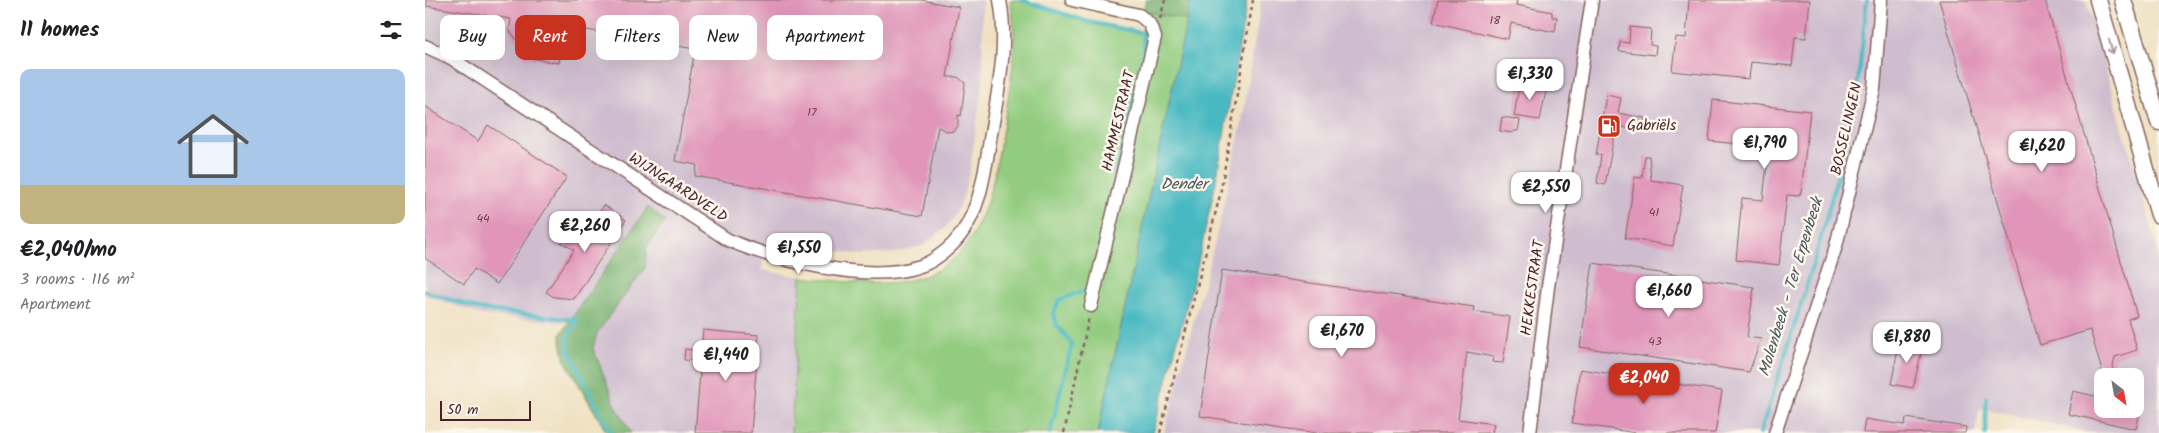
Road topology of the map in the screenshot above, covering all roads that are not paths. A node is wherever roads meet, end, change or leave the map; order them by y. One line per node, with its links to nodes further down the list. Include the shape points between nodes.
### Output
1 (1000, 0): 7 (street, WIJNGAARDVELD, via 1005,48 984,174 974,209 952,244 918,267 901,271 844,270 771,256 727,240 451,58)
2 (1072, 0): 10 (street, HAMMESTRAAT, via 1139,16 1149,23 1155,37)
3 (1592, 0): 11 (street, HEKKESTRAAT)
4 (1881, 0): 12 (street, BOSSELINGEN, via 1874,89 1839,236)
5 (2097, 0): 9 (main road, one-way to 9)
6 (2123, 0): 8 (main road)
7 (425, 46)
8 (2159, 122)
9 (2159, 215)
10 (1091, 306)
11 (1530, 433)
12 (1775, 433)

